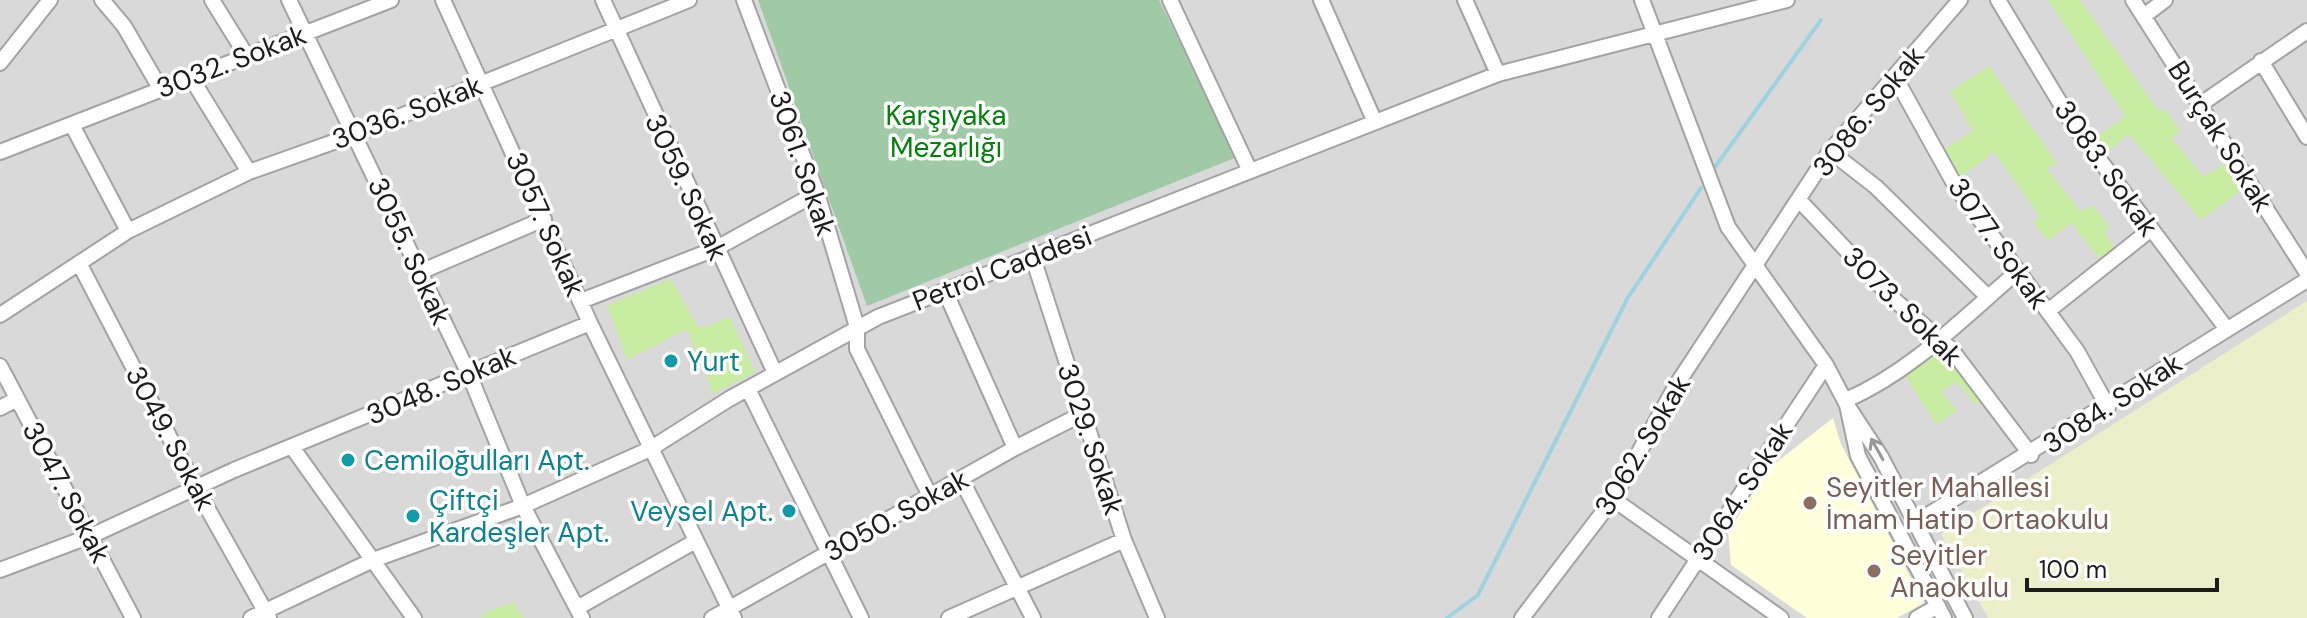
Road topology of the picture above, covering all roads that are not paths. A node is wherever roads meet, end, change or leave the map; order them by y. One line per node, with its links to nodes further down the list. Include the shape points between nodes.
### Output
1 (50, 0): 26 (street)
2 (102, 0): 31 (street, via 124,26)
3 (212, 0): 24 (street)
4 (289, 0): 22 (street, 3055. Sokak)
5 (391, 0): 22 (street, 3032. Sokak)
6 (443, 0): 30 (street, 3057. Sokak)
7 (603, 0): 20 (street, 3059. Sokak)
8 (689, 0): 20 (street, 3036. Sokak)
9 (744, 0): 41 (street, 3061. Sokak)
10 (1321, 0): 33 (street)
11 (1465, 0): 27 (street)
12 (1642, 0): 23 (street)
13 (1787, 0): 23 (street, Petrol Caddesi)
14 (1960, 0): 29 (street, 3086. Sokak)
15 (1998, 0): 44 (street, 3083. Sokak, via 2074,126)
16 (2133, 0): 19 (street, Burçak Sokak)
17 (2165, 0): 19 (street)
18 (1174, 1): 39 (street)
19 (2144, 16): 32 (street, Burçak Sokak)
20 (616, 29): 30 (street, 3036. Sokak); 46 (street, 3059. Sokak)
21 (2307, 31): 25 (street)
22 (306, 32): 24 (street, 3032. Sokak); 35 (street, 3055. Sokak)
23 (1657, 33): 27 (street, Petrol Caddesi); 49 (street, via 1728,227)
24 (246, 55): 28 (street, 3032. Sokak)
25 (2261, 61): 32 (street); 36 (street)
26 (0, 63)
27 (1498, 74): 33 (street, Petrol Caddesi)
28 (190, 76): 31 (street, 3032. Sokak); 40 (street)
29 (1895, 77): 37 (street, 3086. Sokak); 51 (street, 3077. Sokak, via 1956,187)
30 (482, 83): 35 (street, 3036. Sokak); 43 (street, 3057. Sokak)
31 (160, 88): 34 (street, 3032. Sokak)
32 (2201, 104): 52 (street, Burçak Sokak)
33 (1374, 120): 39 (street, Petrol Caddesi)
34 (72, 125): 38 (street, 3032. Sokak); 45 (street)
35 (356, 134): 40 (street, 3036. Sokak); 50 (street, 3055. Sokak)
36 (2307, 137)
37 (1830, 151): 42 (street, 3086. Sokak); 55 (street, via 1876,187)
38 (0, 152)
39 (1249, 169): 47 (street, Petrol Caddesi)
40 (249, 172): 45 (street, 3036. Sokak)
41 (817, 193): 46 (street); 60 (street, 3061. Sokak)
42 (1799, 200): 49 (street, 3086. Sokak); 62 (street, 3073. Sokak, via 1890,296)
43 (544, 219): 50 (street); 56 (street, 3057. Sokak)
44 (2150, 230): 57 (street); 61 (street, 3083. Sokak)
45 (128, 231): 48 (street, 3036. Sokak)
46 (715, 249): 56 (street); 65 (street, 3059. Sokak)
47 (1033, 258): 54 (street, Petrol Caddesi); 72 (street, 3029. Sokak)
48 (79, 263): 58 (street, 3036. Sokak); 78 (street, 3049. Sokak)
49 (1755, 266): 63 (street); 80 (street, 3062. Sokak, via 1677,384)
50 (420, 272): 66 (street, 3055. Sokak)
51 (2017, 272): 55 (street); 57 (street, 3077. Sokak)
52 (2307, 273)
53 (2307, 280): 61 (street, 3084. Sokak)
54 (945, 291): 60 (street, Petrol Caddesi); 74 (street)
55 (1988, 297): 62 (street)
56 (581, 301): 59 (street, 3057. Sokak)
57 (2048, 311): 70 (street, 3077. Sokak)
58 (0, 315)
59 (590, 323): 66 (street, 3048. Sokak); 75 (street, 3057. Sokak)
60 (857, 327): 65 (street, Petrol Caddesi); 79 (street, 3061. Sokak, via 857,349)
61 (2226, 328): 70 (street, 3084. Sokak)
62 (1941, 339): 69 (street); 76 (street, 3073. Sokak)
63 (1826, 365): 69 (street); 87 (street, 3064. Sokak)
64 (0, 366): 68 (street, 3047. Sokak)
65 (775, 373): 67 (street, Petrol Caddesi)
66 (469, 374): 73 (street, 3048. Sokak); 81 (street, 3055. Sokak)
67 (748, 389): 75 (street, Petrol Caddesi); 86 (street)
68 (17, 399): 71 (street); 83 (street, 3047. Sokak)
69 (1847, 403): 82 (street, one-way to 69); 91 (street, via 1858,456)
70 (2108, 407): 76 (street, 3084. Sokak)
71 (0, 408)
72 (1082, 414): 74 (street, 3050. Sokak); 84 (street, 3029. Sokak)
73 (292, 447): 78 (street, 3048. Sokak); 88 (street)
74 (1015, 448): 77 (street, 3050. Sokak)
75 (650, 449): 81 (street, Petrol Caddesi); 85 (street, 3057. Sokak)
76 (2031, 455): 82 (street, 3084. Sokak)
77 (961, 479): 79 (street, 3050. Sokak); 90 (street)
78 (196, 488): 83 (street, 3048. Sokak); 94 (street, 3049. Sokak)
79 (930, 496): 86 (street, 3050. Sokak)
80 (1613, 499): 87 (street); 103 (street, 3062. Sokak)
81 (523, 506): 88 (street, Petrol Caddesi); 92 (street, 3055. Sokak)
82 (1915, 523): 107 (street)
83 (93, 535): 89 (street, 3048. Sokak); 95 (street, 3047. Sokak)
84 (1124, 540): 90 (street); 102 (street, 3029. Sokak)
85 (694, 542): 92 (street); 93 (street, 3057. Sokak)
86 (830, 552): 93 (street, 3050. Sokak); 99 (street)
87 (1698, 558): 104 (street, 3064. Sokak); 105 (street)
88 (373, 560): 94 (street, Petrol Caddesi); 97 (street)
89 (0, 570)
90 (1017, 586): 100 (street); 101 (street)
91 (1941, 612): 106 (street)
92 (580, 613)
93 (731, 613): 98 (street, 3050. Sokak)
94 (267, 614): 96 (street, Petrol Caddesi)
95 (133, 618)
96 (251, 618)
97 (414, 618)
98 (712, 618)
99 (861, 618)
100 (949, 618)
101 (1033, 618)
102 (1157, 618)
103 (1522, 618)
104 (1659, 618)
105 (1781, 618)
106 (1917, 618)
107 (1965, 618)

